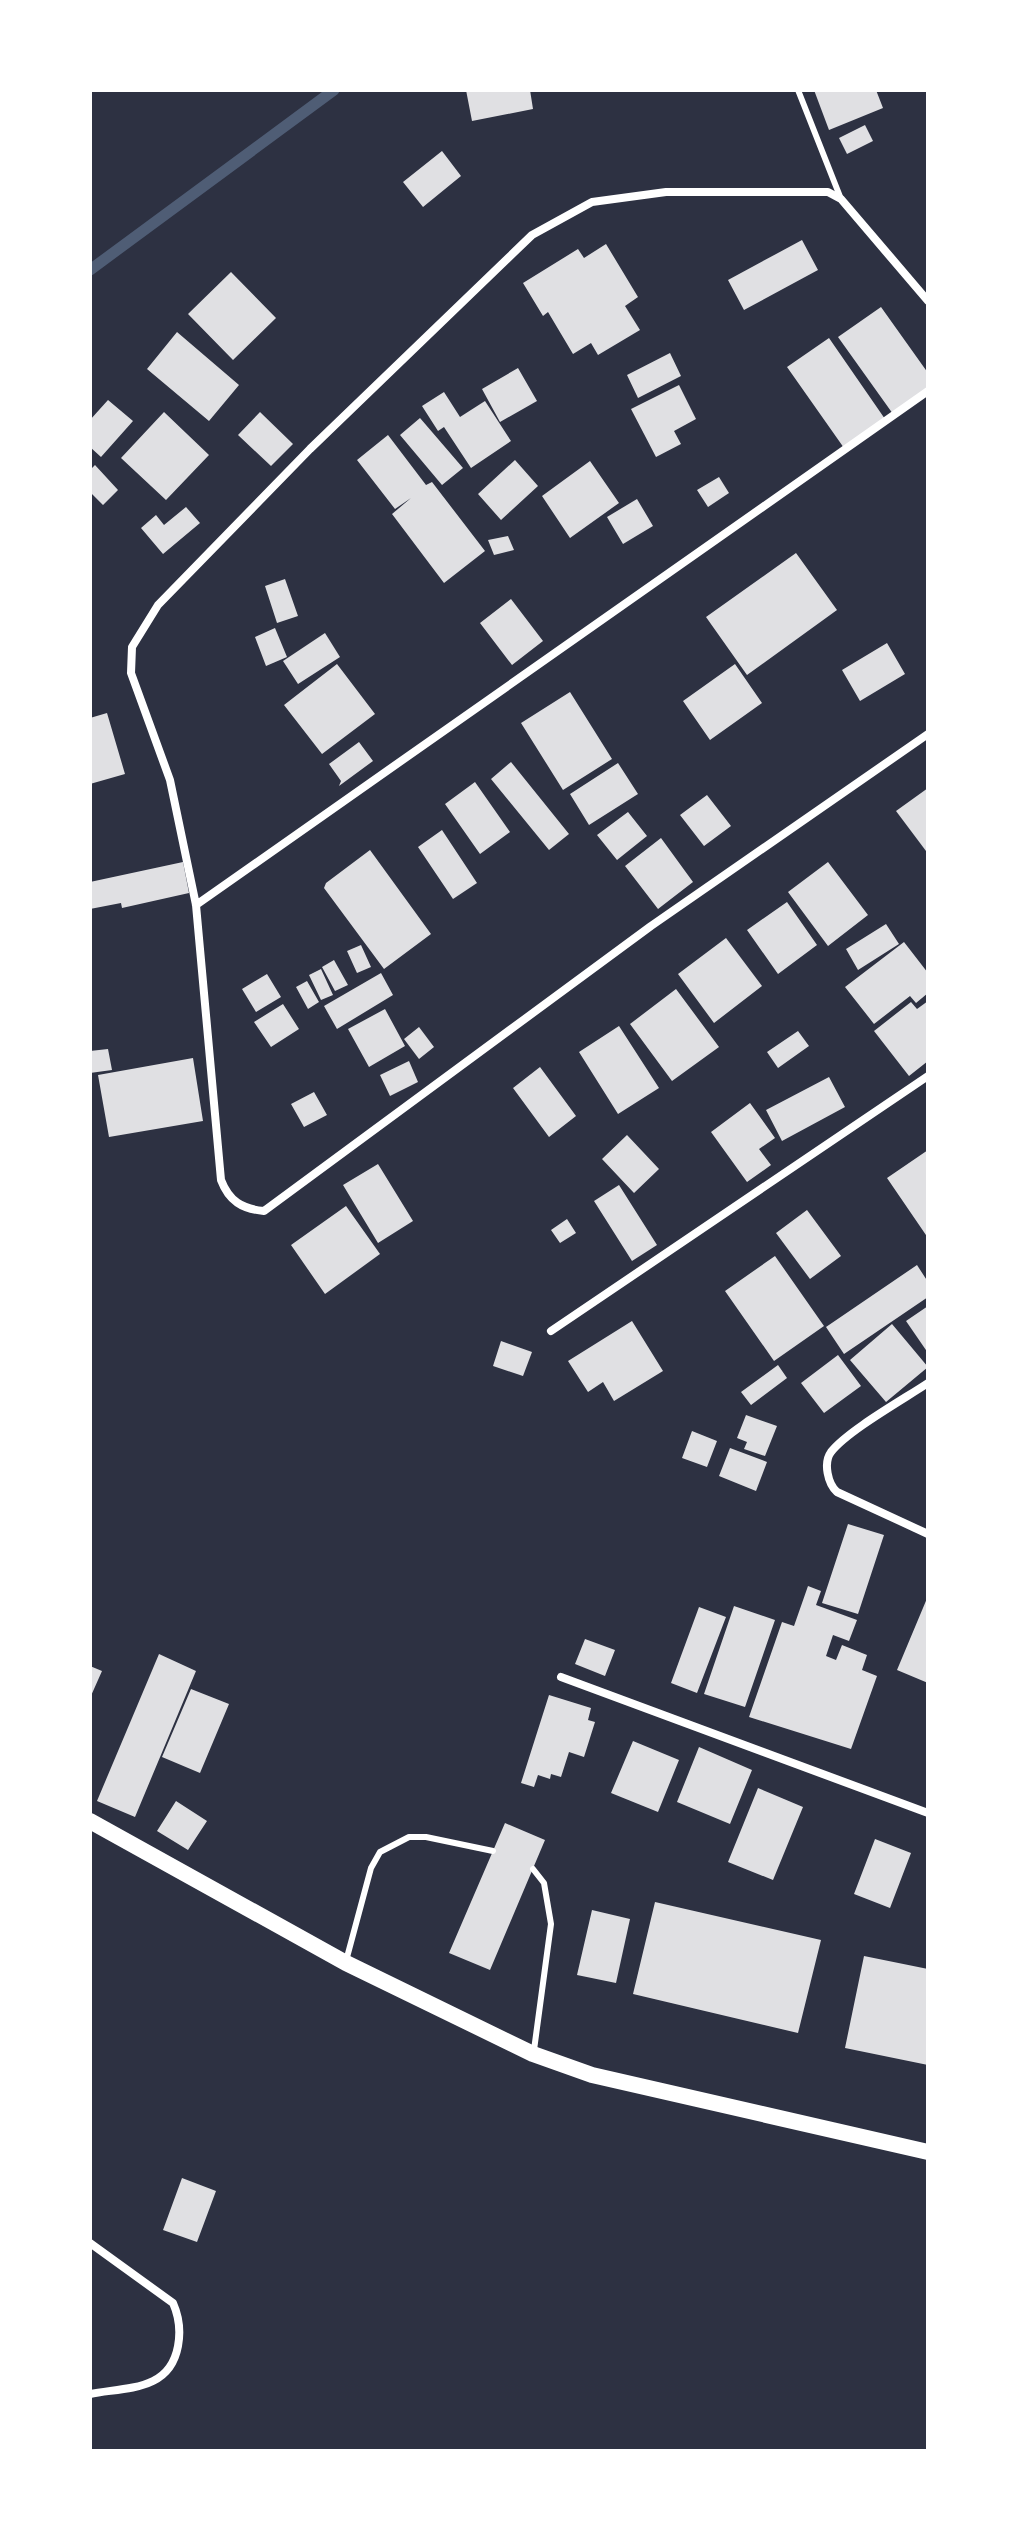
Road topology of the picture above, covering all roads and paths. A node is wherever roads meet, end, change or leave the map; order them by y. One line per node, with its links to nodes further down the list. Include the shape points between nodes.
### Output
1 (798, 90): 2 (lane)
2 (841, 199): 3 (street); 6 (street, via 811,190 666,192 592,202 532,235 158,605 132,647 131,673 170,780)
3 (928, 301)
4 (928, 391): 6 (street)
5 (928, 734): 6 (street, via 651,926 264,1211 239,1205 221,1180)
6 (196, 905)
7 (928, 1076): 8 (street)
8 (551, 1331)
9 (928, 1383): 10 (street, via 863,1427 828,1459 828,1479 837,1492)
10 (928, 1534)
11 (561, 1677): 12 (street)
12 (928, 1813)
13 (90, 1821): 16 (main road)
14 (493, 1851): 16 (lane, via 409,1837 380,1852)
15 (533, 1869): 17 (lane, via 544,1883 551,1924)
16 (346, 1963): 17 (main road)
17 (533, 2054): 18 (main road, via 592,2075)
18 (928, 2152)
19 (90, 2243): 20 (street, via 173,2303 180,2336 164,2373 154,2381)
20 (90, 2394)

